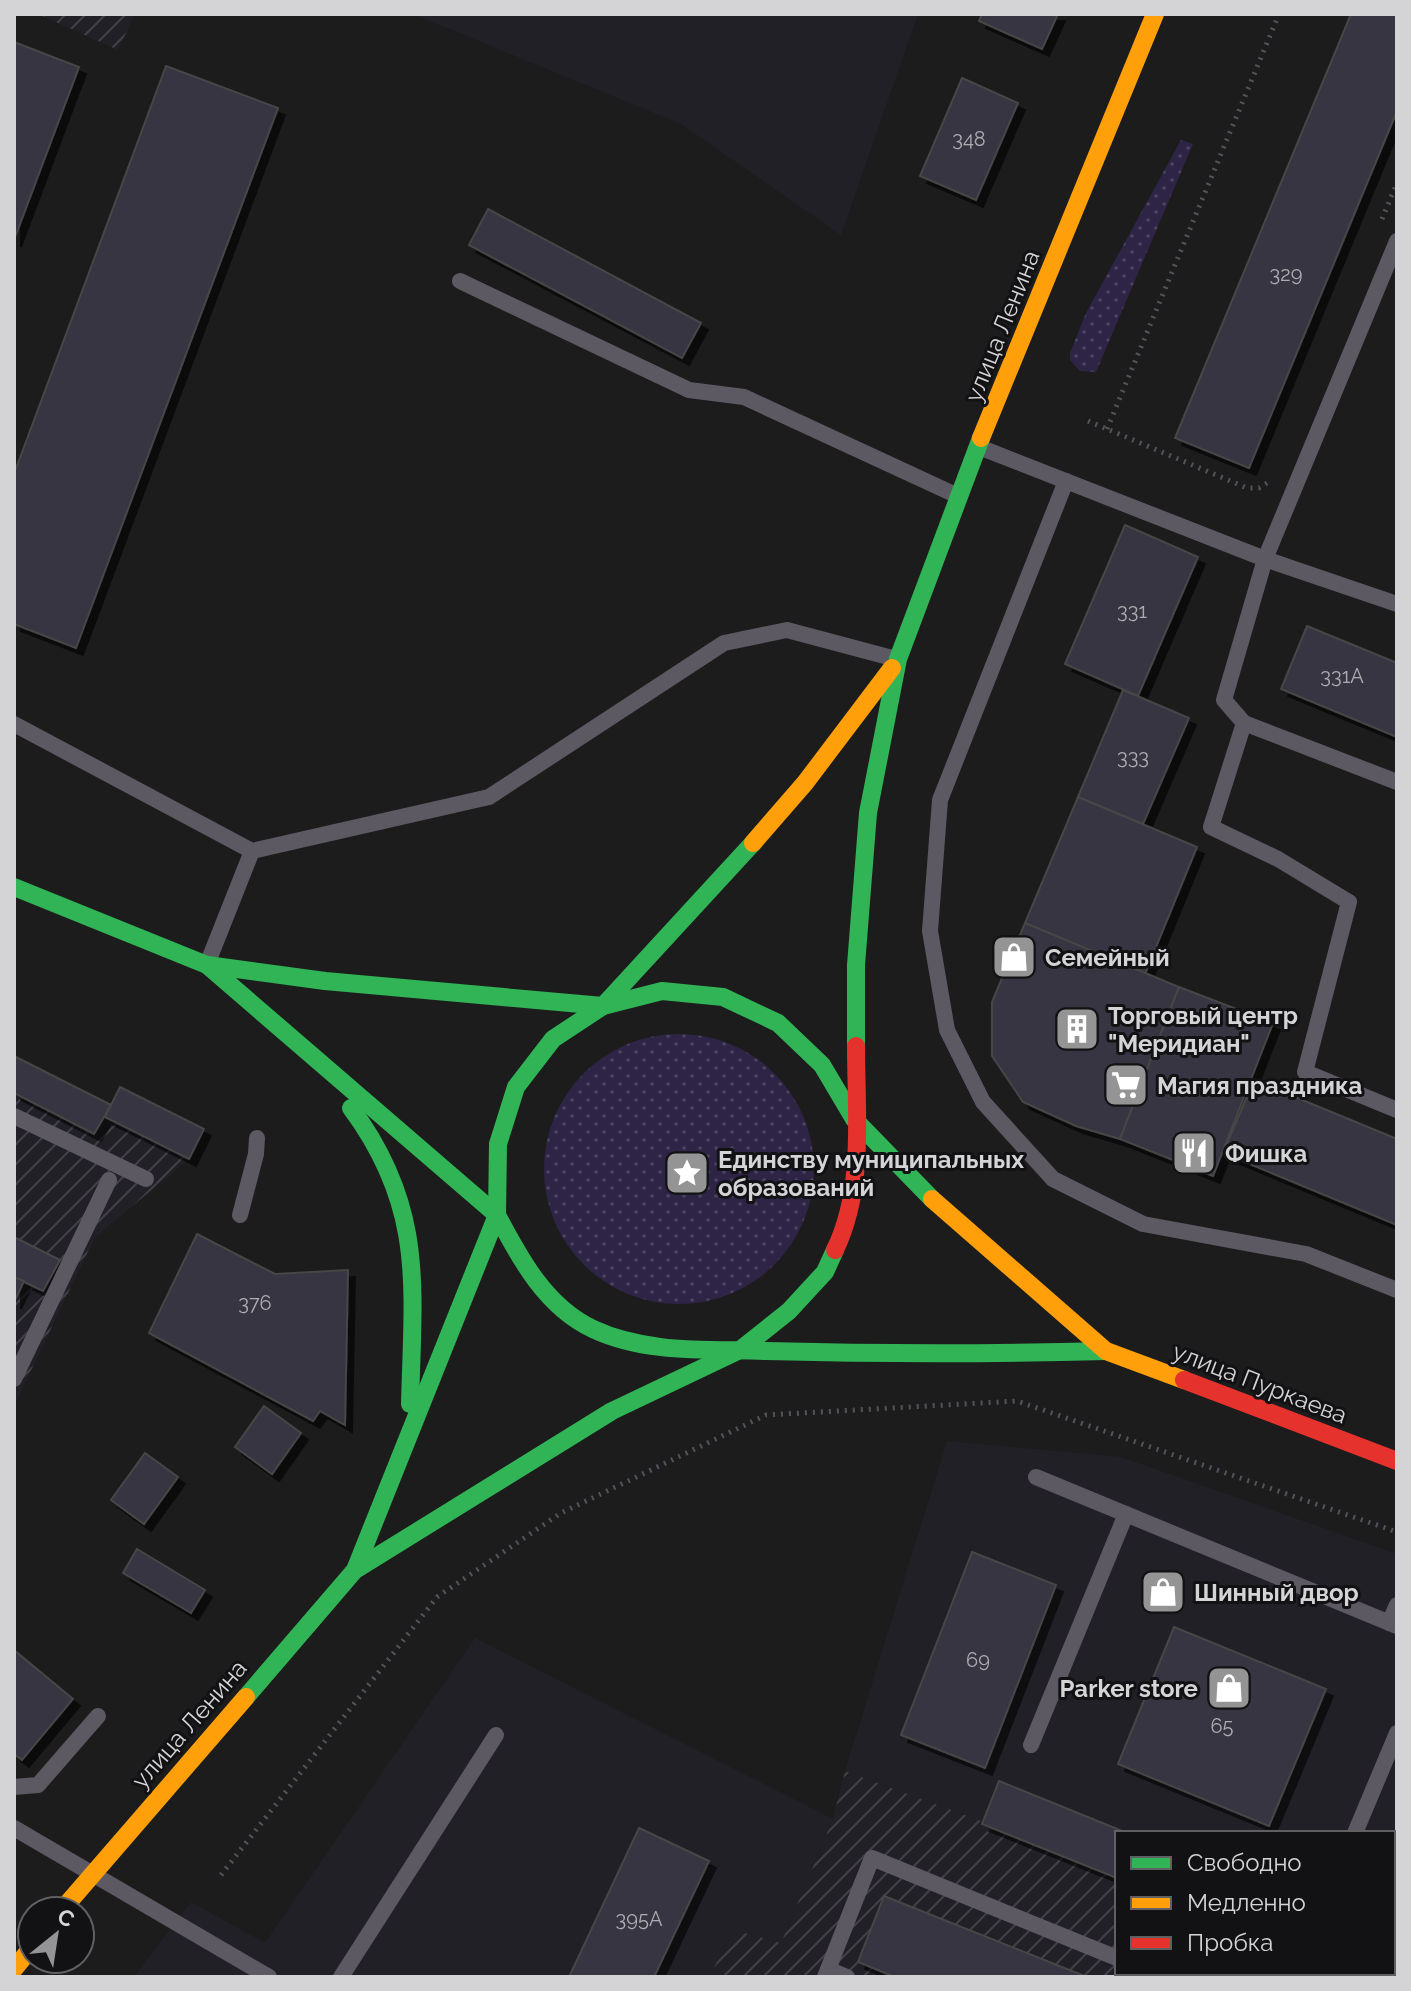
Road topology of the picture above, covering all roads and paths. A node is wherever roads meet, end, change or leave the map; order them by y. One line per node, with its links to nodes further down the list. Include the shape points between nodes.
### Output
1 (1155, 14): 9 (main road, улица Ленина)
2 (1279, 14): 8 (path)
3 (1397, 183): 4 (path)
4 (1381, 222)
5 (1397, 241): 13 (lane)
6 (460, 281): 12 (lane, via 689,390 744,397)
7 (1088, 421): 8 (path)
8 (1107, 429): 10 (path, via 1247,488)
9 (978, 446): 11 (lane); 12 (main road, улица Ленина)
10 (1271, 480)
11 (1066, 481): 13 (lane); 32 (lane, via 940,800 930,931 947,1030 983,1102 1053,1179 1143,1224 1306,1254)
12 (959, 497): 15 (main road, улица Ленина)
13 (1265, 559): 14 (lane); 16 (lane, via 1224,700)
14 (1397, 604)
15 (898, 659): 19 (lane, via 787,630 724,643 489,797); 22 (main road, via 805,783); 26 (main road, via 868,813 856,965)
16 (1244, 723): 18 (lane); 24 (lane, via 1211,827 1349,902 1305,1072)
17 (14, 724): 19 (lane)
18 (1397, 782)
19 (252, 851): 21 (lane)
20 (14, 887): 21 (main road)
21 (207, 965): 22 (main road); 23 (main road)
22 (603, 1006): 26 (main road, via 662,991 723,997 778,1023 822,1065); 31 (main road, via 553,1039 516,1087 498,1144)
23 (274, 1024): 31 (main road); 36 (main road, via 367,1125 399,1184 412,1251)
24 (1397, 1110)
25 (14, 1116): 28 (lane)
26 (854, 1119): 33 (main road, via 856,1172 848,1224 825,1272 789,1311); 34 (main road, via 932,1199)
27 (257, 1138): 30 (lane)
28 (146, 1179)
29 (109, 1180): 35 (lane)
30 (240, 1215)
31 (497, 1215): 33 (main road, via 548,1296 590,1328 640,1346); 36 (main road)
32 (1397, 1290)
33 (740, 1350): 34 (main road, via 959,1355); 41 (main road, via 612,1411)
34 (1106, 1351): 37 (main road, улица Пуркаева)
35 (14, 1379)
36 (410, 1425): 41 (main road)
37 (1397, 1461)
38 (1036, 1477): 39 (lane)
39 (1126, 1514): 43 (lane); 47 (lane)
40 (1397, 1532): 52 (path, via 1017,1401 766,1415 561,1513 437,1597)
41 (355, 1570): 51 (main road, улица Ленина)
42 (1397, 1605): 43 (lane)
43 (1393, 1624)
44 (98, 1716): 48 (lane, via 38,1785)
45 (1397, 1733): 50 (lane)
46 (496, 1735): 57 (lane)
47 (1031, 1745)
48 (14, 1787)
49 (14, 1828): 51 (lane)
50 (1356, 1831)
51 (90, 1875): 53 (main road, улица Ленина); 56 (lane)
52 (221, 1875)
53 (74, 1895)
54 (1115, 1957): 55 (lane, via 872,1858)
55 (826, 1973): 58 (lane)
56 (269, 1977)
57 (341, 1977)
58 (847, 1977)

